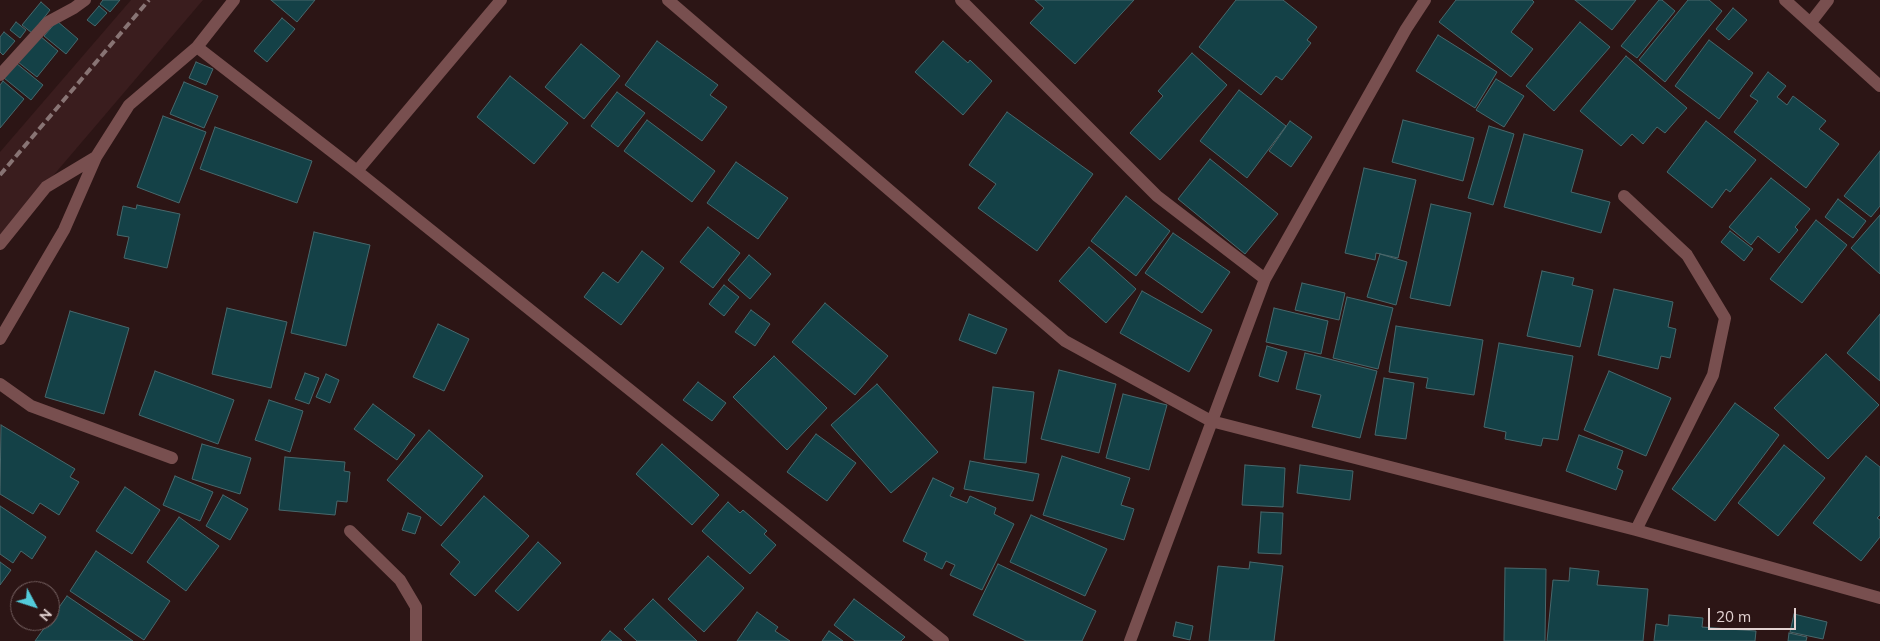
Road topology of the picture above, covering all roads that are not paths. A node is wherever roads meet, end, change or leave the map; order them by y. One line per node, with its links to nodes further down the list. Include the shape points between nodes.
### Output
1 (85, 0): 11 (street, via 48,22)
2 (234, 0): 10 (street)
3 (501, 0): 14 (street)
4 (668, 0): 20 (street, via 1065,341)
5 (960, 0): 17 (street, via 1157,196)
6 (1425, 0): 17 (street)
7 (1785, 0): 9 (street)
8 (1828, 0): 9 (street)
9 (1811, 22): 12 (street)
10 (197, 47): 13 (street, via 130,105); 14 (street)
11 (0, 75)
12 (1880, 86)
13 (96, 157): 16 (street, via 46,187); 18 (street, via 64,230)
14 (357, 171): 26 (street)
15 (1624, 196): 22 (street, via 1687,255 1725,318 1714,375)
16 (0, 244)
17 (1265, 278): 20 (street)
18 (0, 339)
19 (0, 384): 21 (street, via 31,406)
20 (1211, 421): 22 (street); 27 (street)
21 (172, 458)
22 (1636, 530): 24 (street)
23 (350, 531): 25 (street, via 400,580 416,607)
24 (1880, 598)
25 (416, 641)
26 (943, 641)
27 (1130, 641)

